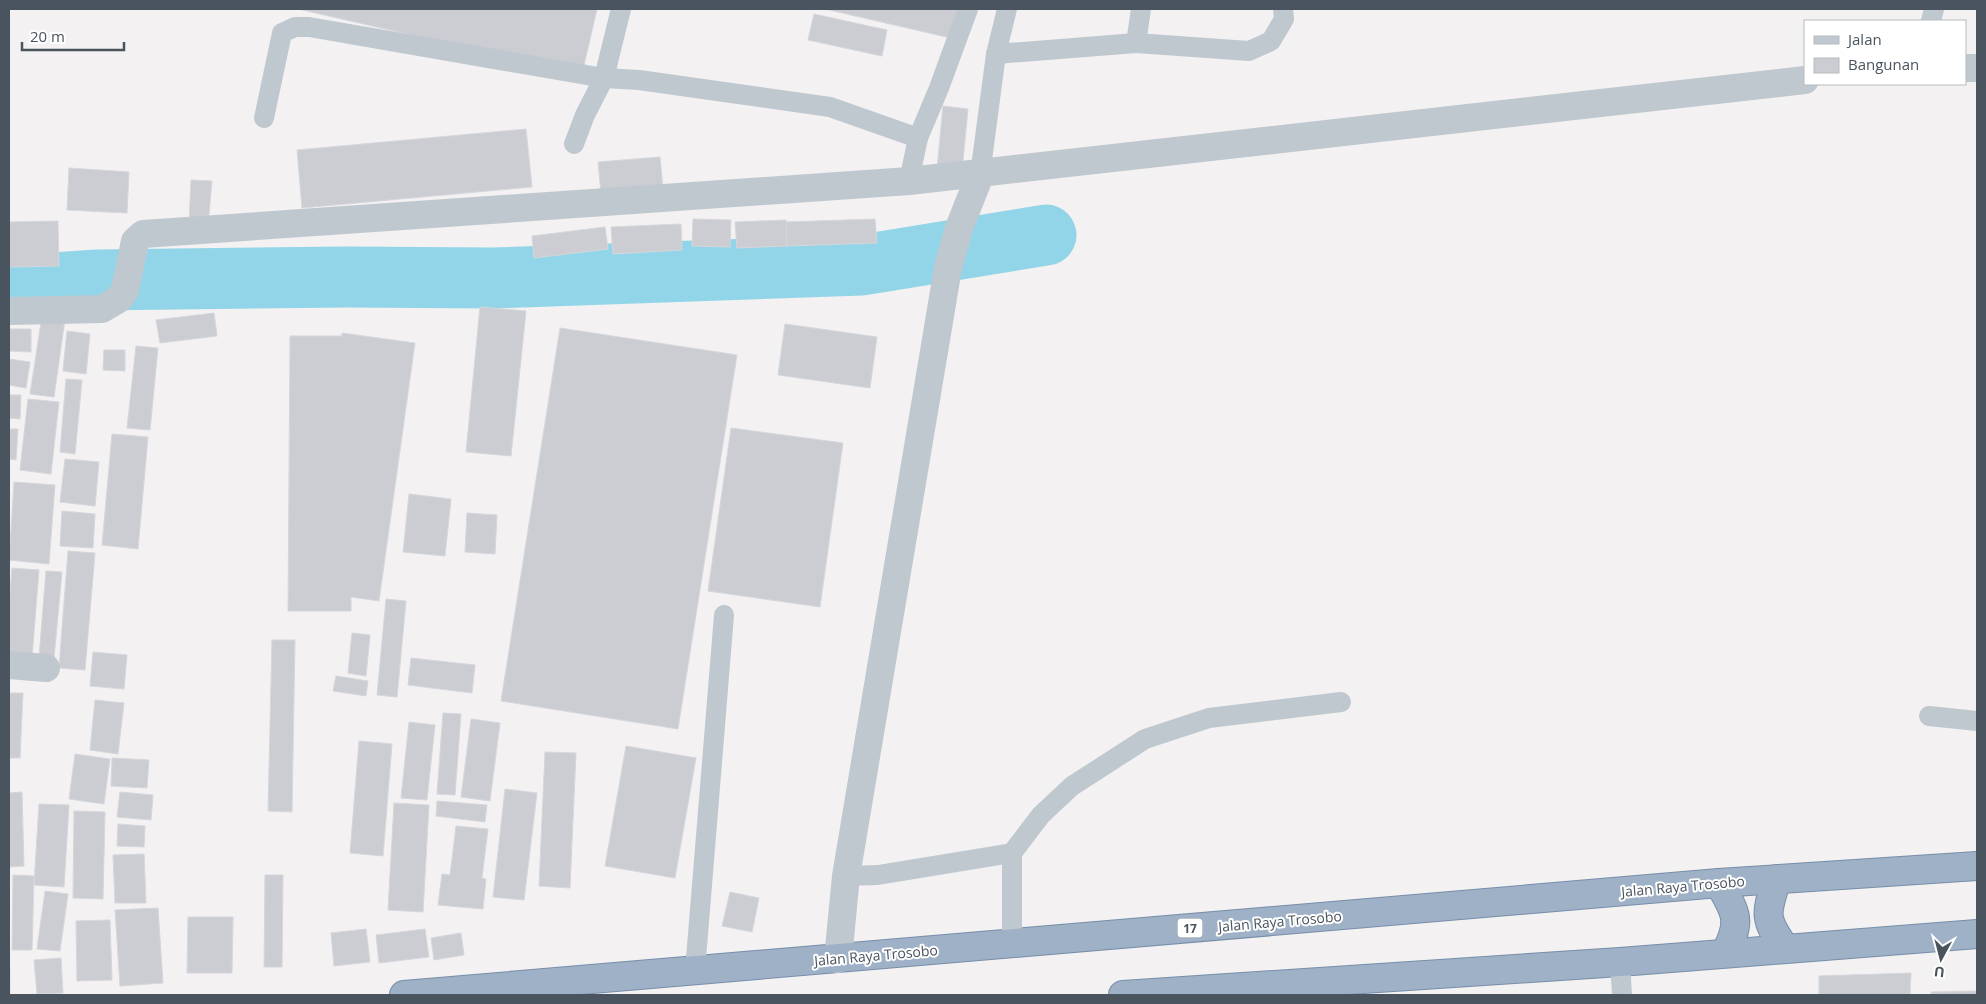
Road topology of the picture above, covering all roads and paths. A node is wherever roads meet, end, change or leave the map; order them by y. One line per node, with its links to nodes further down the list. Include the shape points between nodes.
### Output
1 (621, 9): 8 (lane)
2 (968, 9): 11 (lane)
3 (1007, 9): 7 (lane)
4 (1141, 9): 6 (lane)
5 (1282, 9): 6 (lane, via 1284,19 1271,41 1249,51)
6 (1136, 43): 7 (lane)
7 (996, 54): 13 (lane)
8 (604, 78): 10 (lane, via 294,26 282,33); 11 (lane, via 830,107); 12 (lane)
9 (1804, 80): 13 (street)
10 (264, 118)
11 (918, 138): 14 (lane)
12 (574, 144)
13 (980, 175): 14 (street); 24 (street, via 959,228 948,268)
14 (909, 181): 15 (street, via 143,234 135,241 130,256 125,290 119,299 102,309)
15 (9, 311)
16 (724, 615): 33 (lane)
17 (9, 665): 18 (street)
18 (46, 668)
19 (1341, 702): 22 (lane, via 1209,718 1145,739 1072,786 1041,815)
20 (1929, 716): 21 (lane)
21 (1977, 721)
22 (1012, 853): 24 (lane, via 878,875); 28 (lane)
23 (1977, 866): 25 (highway, Jalan Raya Trosobo / 17)
24 (846, 876): 31 (street)
25 (1777, 879): 26 (highway, Jalan Raya Trosobo / 17); 29 (highway, via 1768,906 1770,928)
26 (1719, 883): 28 (highway, Jalan Raya Trosobo / 17); 30 (highway, via 1733,908 1736,932)
27 (1977, 934): 29 (highway)
28 (1012, 944): 31 (highway, Jalan Raya Trosobo / 17)
29 (1785, 948): 30 (highway)
30 (1726, 952): 32 (highway)
31 (838, 959): 33 (highway, Jalan Raya Trosobo / 17)
32 (1620, 962): 35 (highway); 36 (lane)
33 (695, 970): 34 (highway, Jalan Raya Trosobo / 17)
34 (404, 995)
35 (1123, 995)
36 (1622, 995)

